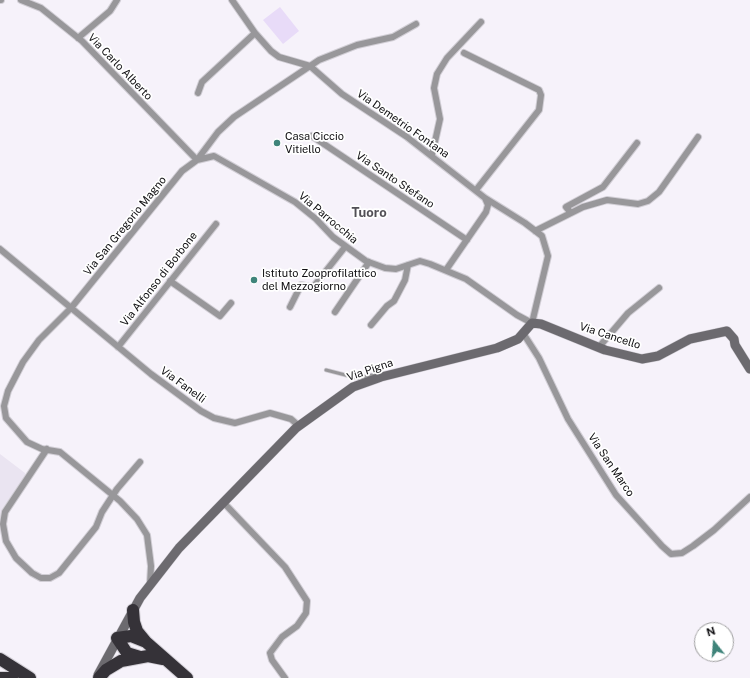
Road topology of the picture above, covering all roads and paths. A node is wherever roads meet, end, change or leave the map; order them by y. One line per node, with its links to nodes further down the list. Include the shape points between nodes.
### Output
1 (21, 0): 7 (street, Via Carlo Alberto, via 41,8)
2 (117, 0): 7 (street, via 110,10)
3 (232, 0): 6 (street)
4 (481, 22): 14 (street, via 447,58 437,74 434,88 440,120)
5 (416, 24): 9 (street, via 393,37 356,45)
6 (254, 32): 9 (street, via 278,57); 10 (street, via 202,82)
7 (78, 38): 15 (street, Via Carlo Alberto)
8 (464, 53): 16 (street, via 539,90 541,94 539,110)
9 (310, 66): 14 (street, Via Demetrio Fontana, via 342,94); 15 (street, via 234,117 218,132)
10 (198, 93)
11 (312, 136): 21 (street, Via Santo Stefano)
12 (698, 137): 18 (street, via 659,192 648,201 638,204 607,200)
13 (637, 143): 18 (street, via 603,187 566,207)
14 (432, 155): 16 (street, Via Demetrio Fontana)
15 (197, 160): 22 (street, Via Parrocchia, via 214,156 296,202); 30 (street, Via San Gregorio Magno, via 182,171)
16 (476, 190): 17 (street, Via Demetrio Fontana)
17 (485, 198): 20 (street, Via Demetrio Fontana); 21 (street, via 488,205 486,212)
18 (571, 213): 20 (street)
19 (216, 224): 27 (street, Via Alfonso di Borbone)
20 (535, 231): 33 (street, Via Demetrio Fontana, via 542,236 548,256)
21 (468, 240): 26 (street)
22 (345, 247): 24 (street, Via Parrocchia); 31 (street, via 314,286 301,285)
23 (0, 249): 30 (street, Via Fanelli)
24 (369, 262): 25 (street, Via Parrocchia, via 396,269); 32 (street)
25 (408, 265): 26 (street, Via Parrocchia, via 420,261); 34 (street, via 405,280 394,302 387,306)
26 (446, 270): 33 (street, Via Parrocchia, via 466,279)
27 (170, 281): 29 (street, via 220,316); 36 (street, Via Alfonso di Borbone)
28 (659, 288): 37 (street, via 628,313)
29 (231, 303)
30 (71, 308): 36 (street, Via Fanelli); 41 (street, Via San Gregorio Magno, via 37,342 8,391)
31 (290, 308)
32 (335, 312)
33 (532, 323): 35 (street, Via Pigna); 37 (street, Via Cancello)
34 (371, 325)
35 (523, 333): 38 (street, Via Pigna, via 518,339 497,348); 46 (street, Via San Marco, via 536,353 568,419 616,495 671,554 682,553 693,546)
36 (118, 347): 42 (street, Via Fanelli, via 151,374 214,418 235,423 270,413 291,419)
37 (599, 347): 39 (street, Via Cancello, via 642,359 658,356 690,339 727,331)
38 (426, 366): 40 (lane, via 408,367 357,378); 42 (street, Via Pigna, via 380,377 353,387)
39 (750, 369)
40 (326, 370)
41 (2, 408): 43 (street, via 6,418 26,442)
42 (299, 426): 47 (street, Via Pigna)
43 (47, 450): 45 (street, via 60,452); 45 (street, via 5,512 3,524 9,549 32,573 41,578 50,578 58,573 96,527)
44 (140, 462): 45 (street)
45 (113, 495): 48 (street, via 137,519 147,535 151,566)
46 (750, 497)
47 (223, 502): 48 (street, Via Pigna, via 179,548); 60 (street, via 285,567 307,601 306,613 297,626 282,637 270,653)
48 (150, 584): 49 (street, Via Pigna)
49 (133, 610): 50 (street, Via Pigna); 51 (highway, via 137,631)
50 (117, 638): 51 (highway, via 131,636); 52 (highway, via 127,653); 58 (street, Via Pigna)
51 (146, 642): 54 (highway)
52 (140, 657): 54 (highway); 58 (highway, via 120,661)
53 (0, 659): 57 (highway)
54 (163, 659): 59 (highway, via 175,665)
55 (2, 678): 56 (highway)
56 (12, 678)
57 (30, 678)
58 (98, 678)
59 (187, 678)
60 (285, 678)

